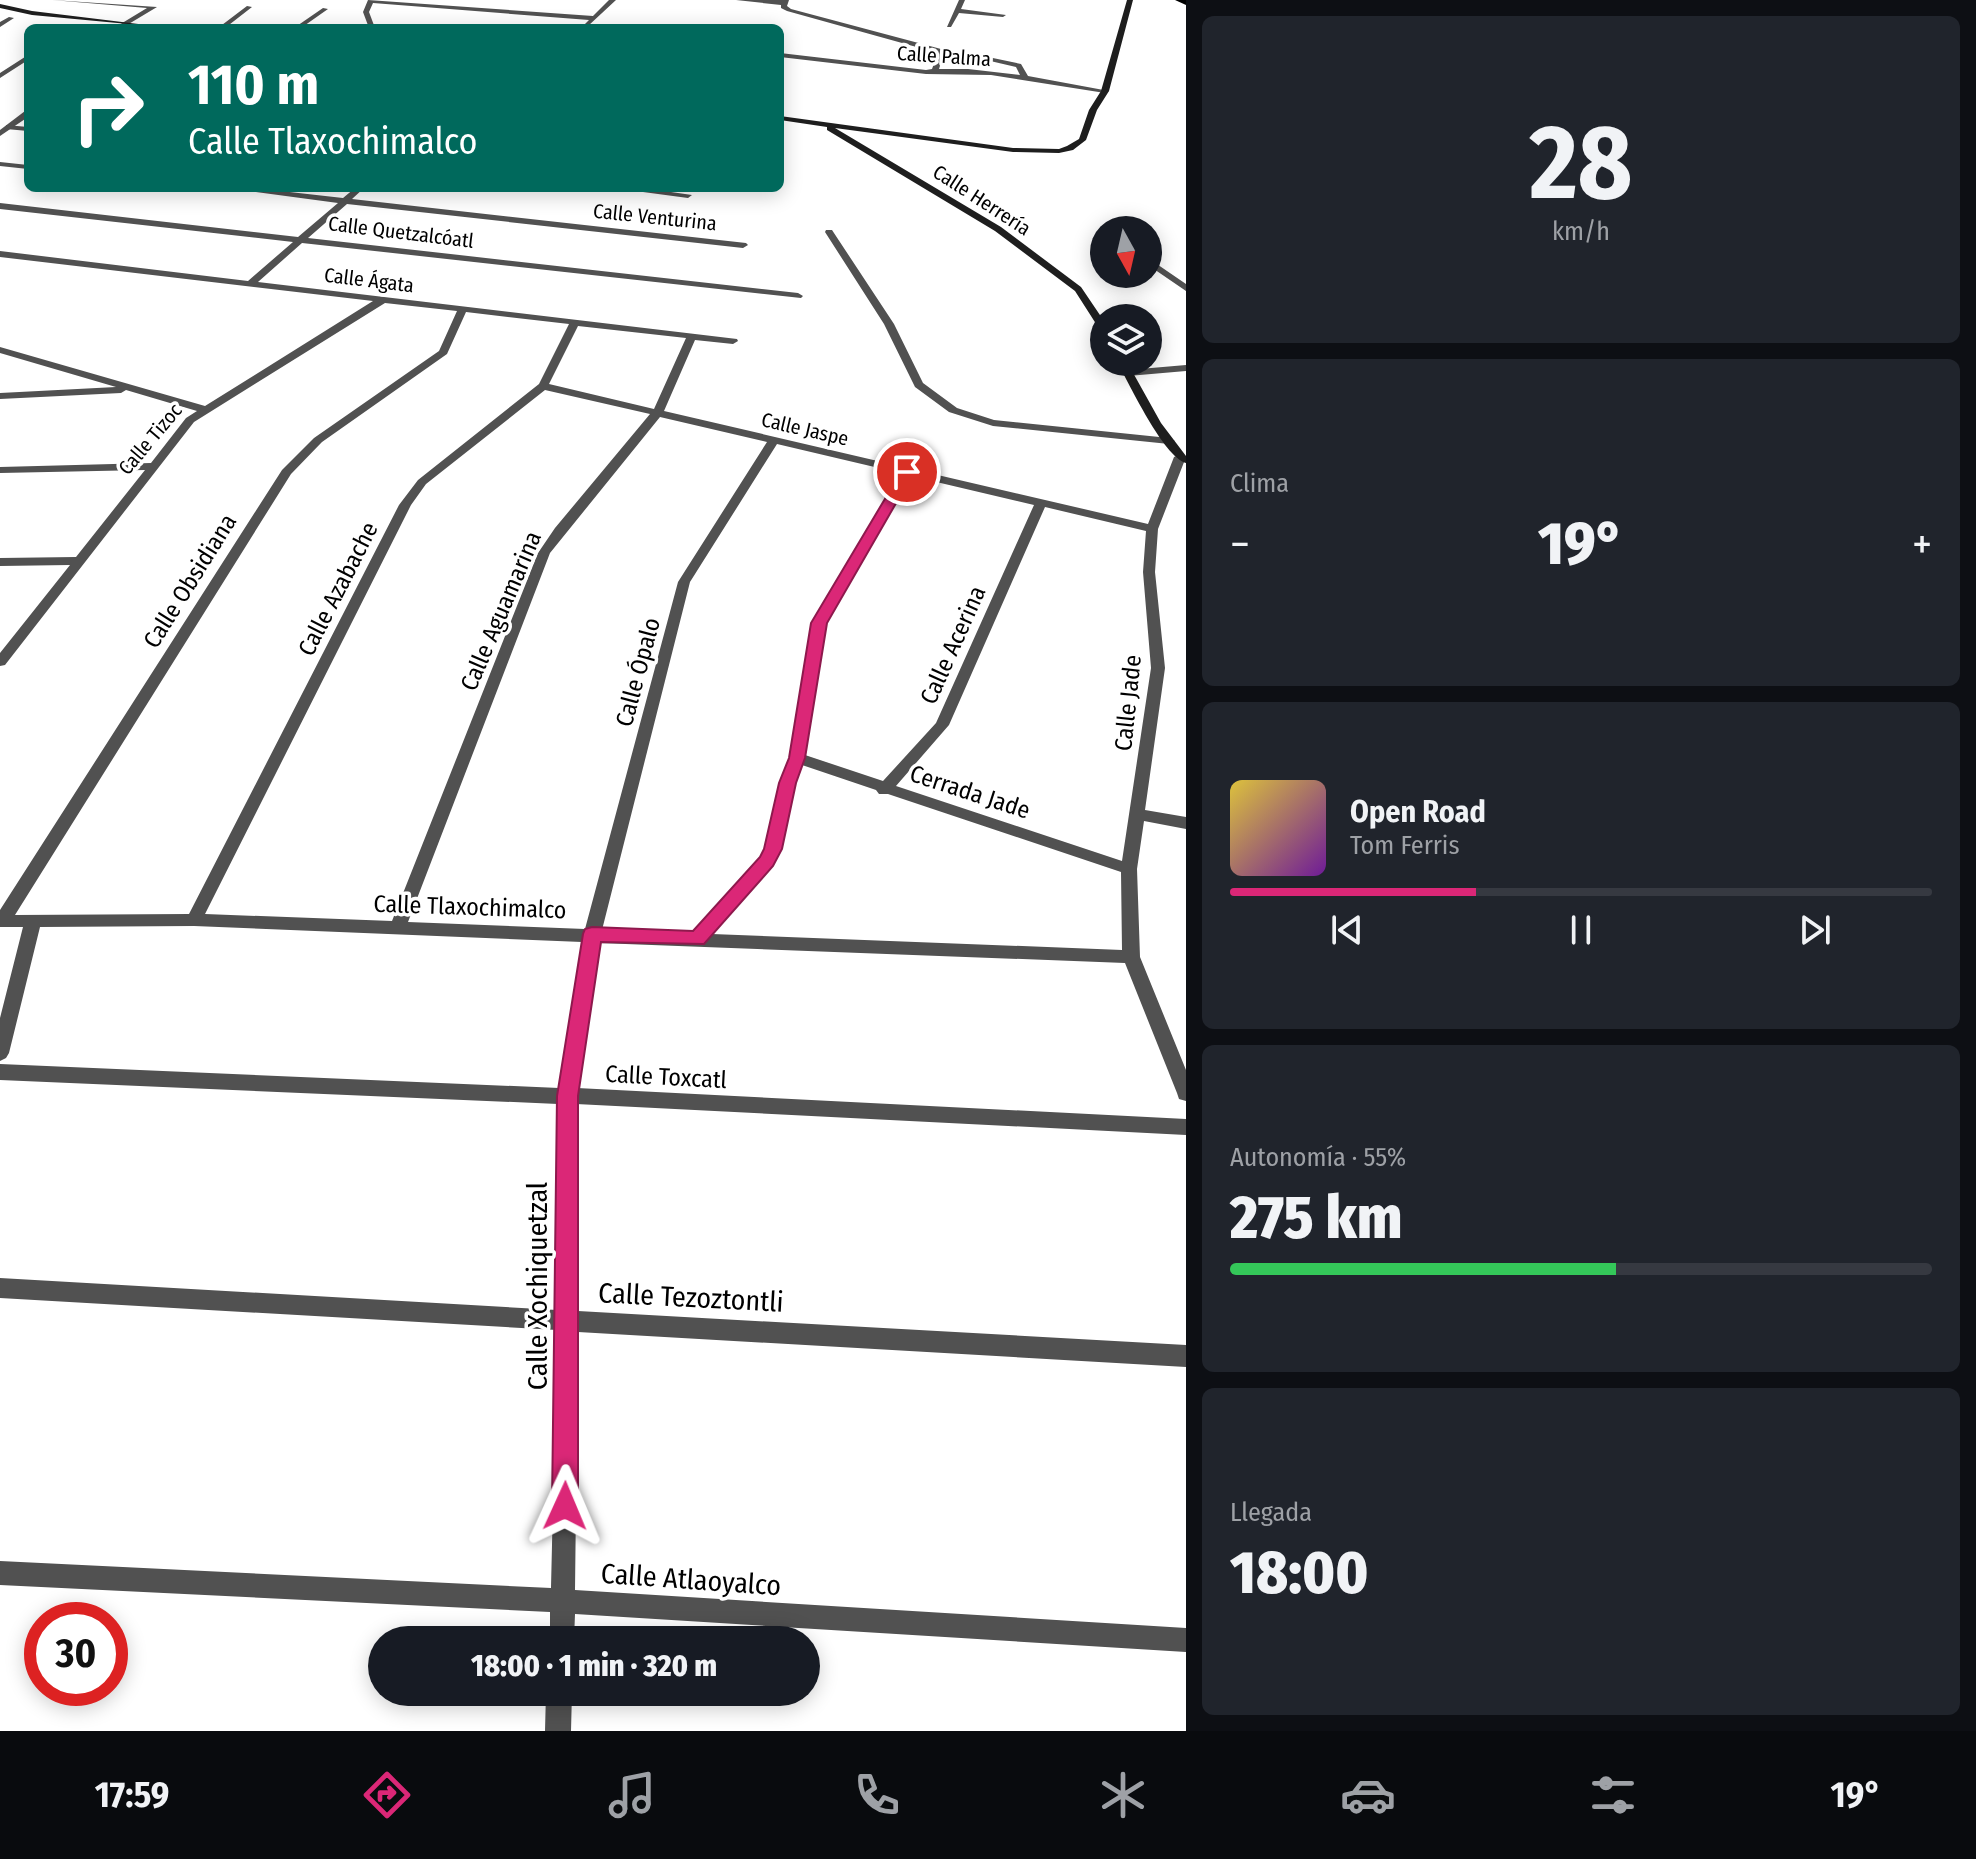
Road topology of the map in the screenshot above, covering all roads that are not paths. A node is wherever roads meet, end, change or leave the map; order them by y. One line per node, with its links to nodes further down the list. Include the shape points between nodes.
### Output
1 (55, 0): 10 (street)
2 (613, 0): 18 (street)
3 (739, 0): 8 (street)
4 (962, 0): 14 (street)
5 (1130, 0): 35 (main road)
6 (1179, 0): 9 (main road)
7 (370, 1): 18 (street); 24 (street, via 366,12)
8 (785, 2): 31 (street, via 783,7 789,10 939,50)
9 (1186, 3)
10 (156, 4): 21 (street)
11 (0, 6): 20 (main road)
12 (249, 7): 22 (street)
13 (325, 9): 23 (street)
14 (957, 11): 15 (street); 27 (street)
15 (1003, 15)
16 (0, 17): 17 (main road)
17 (11, 18): 19 (main road); 26 (street)
18 (590, 18): 25 (street)
19 (52, 24)
20 (108, 24)
21 (123, 24)
22 (230, 24)
23 (303, 24)
24 (370, 24)
25 (587, 24)
26 (0, 25)
27 (949, 26)
28 (784, 55): 31 (street, Calle Palma)
29 (988, 59): 34 (street, via 1019,65)
30 (24, 60): 32 (street)
31 (935, 71): 34 (street, Calle Palma)
32 (2, 74): 33 (street)
33 (16, 74)
34 (1026, 79): 35 (street, Calle Palma)
35 (1105, 91): 38 (main road, via 1082,140 1059,151 1013,150)
36 (24, 116): 39 (street)
37 (784, 118): 38 (main road)
38 (822, 123): 59 (main road, Calle Herrería, via 998,229 1078,289)
39 (9, 127): 40 (street); 41 (street)
40 (24, 129)
41 (0, 134)
42 (0, 164): 43 (street)
43 (24, 167)
44 (269, 192): 48 (street, Calle Venturina)
45 (356, 192): 48 (street)
46 (658, 192): 47 (street)
47 (688, 195)
48 (347, 200): 51 (street); 52 (street, Calle Venturina)
49 (0, 206): 51 (street, Calle Quetzalcóatl)
50 (829, 232): 74 (street, via 889,324 919,385 953,410 993,423)
51 (303, 239): 55 (street); 57 (street, Calle Quetzalcóatl)
52 (743, 245)
53 (0, 254): 55 (street, Calle Ágata)
54 (1162, 271): 56 (street)
55 (251, 283): 58 (street, Calle Ágata)
56 (1186, 288)
57 (798, 296)
58 (382, 300): 60 (street, Calle Ágata); 71 (street, Calle Tizoc)
59 (1090, 307)
60 (462, 310): 61 (street, Calle Ágata); 90 (street, Calle Obsidiana, via 443,352 318,440 286,472)
61 (575, 322): 62 (street, Calle Ágata); 68 (street, Calle Azabache)
62 (692, 336): 63 (street, Calle Ágata); 72 (street, Calle Aguamarina)
63 (733, 341)
64 (0, 350): 69 (street)
65 (1162, 368): 66 (street)
66 (1186, 368)
67 (1130, 376): 74 (main road)
68 (543, 386): 72 (street, Calle Jaspe); 89 (street, Calle Azabache, via 422,482 405,505)
69 (130, 389): 70 (street); 71 (street)
70 (0, 396)
71 (203, 409): 76 (street, Calle Tizoc)
72 (658, 412): 73 (street, Calle Jaspe); 92 (street, Calle Aguamarina, via 544,553)
73 (773, 441): 78 (street, Calle Jaspe); 93 (street, Calle Ópalo, via 684,582)
74 (1169, 441): 75 (main road)
75 (1183, 458): 80 (street, Calle Jade)
76 (152, 466): 77 (street); 81 (street, Calle Tizoc)
77 (0, 470)
78 (907, 472): 79 (street, Calle Jaspe); 84 (street, via 819,623)
79 (1040, 504): 80 (street, Calle Jaspe); 85 (street, Calle Acerina, via 942,725)
80 (1152, 529): 86 (street, Calle Jade, via 1149,572 1158,668)
81 (78, 561): 82 (street); 83 (street, Calle Tizoc)
82 (0, 562)
83 (0, 662)
84 (797, 758): 85 (street, Cerrada Jade); 94 (street, via 767,861)
85 (884, 790): 88 (street, Cerrada Jade)
86 (1137, 814): 87 (street); 88 (street, Calle Jade)
87 (1186, 823)
88 (1129, 869): 95 (street, Calle Jade)
89 (194, 920): 91 (street, Calle Tlaxochimalco); 92 (street, Calle Tlaxochimalco)
90 (1, 921): 91 (street, Calle Tlaxochimalco)
91 (33, 922): 96 (street)
92 (397, 929): 93 (street, Calle Tlaxochimalco)
93 (592, 934): 94 (street, Calle Tlaxochimalco); 99 (street, Calle Xochiquetzal)
94 (697, 939): 95 (street, Calle Tlaxochimalco)
95 (1131, 957): 98 (street)
96 (0, 1053)
97 (0, 1072): 99 (street, Calle Toxcatl)
98 (1186, 1093)
99 (567, 1096): 100 (street, Calle Toxcatl); 102 (street, Calle Xochiquetzal)
100 (1186, 1127)
101 (0, 1288): 102 (street, Calle Tezoztontli)
102 (568, 1318): 103 (street, Calle Tezoztontli); 105 (street, Calle Xochiquetzal)
103 (1186, 1356)
104 (0, 1573): 105 (street, Calle Atlaoyalco)
105 (563, 1601): 106 (street, Calle Xochiquetzal); 107 (street, Calle Atlaoyalco)
106 (562, 1626)
107 (1186, 1640)
108 (559, 1706): 109 (street)
109 (558, 1731)

